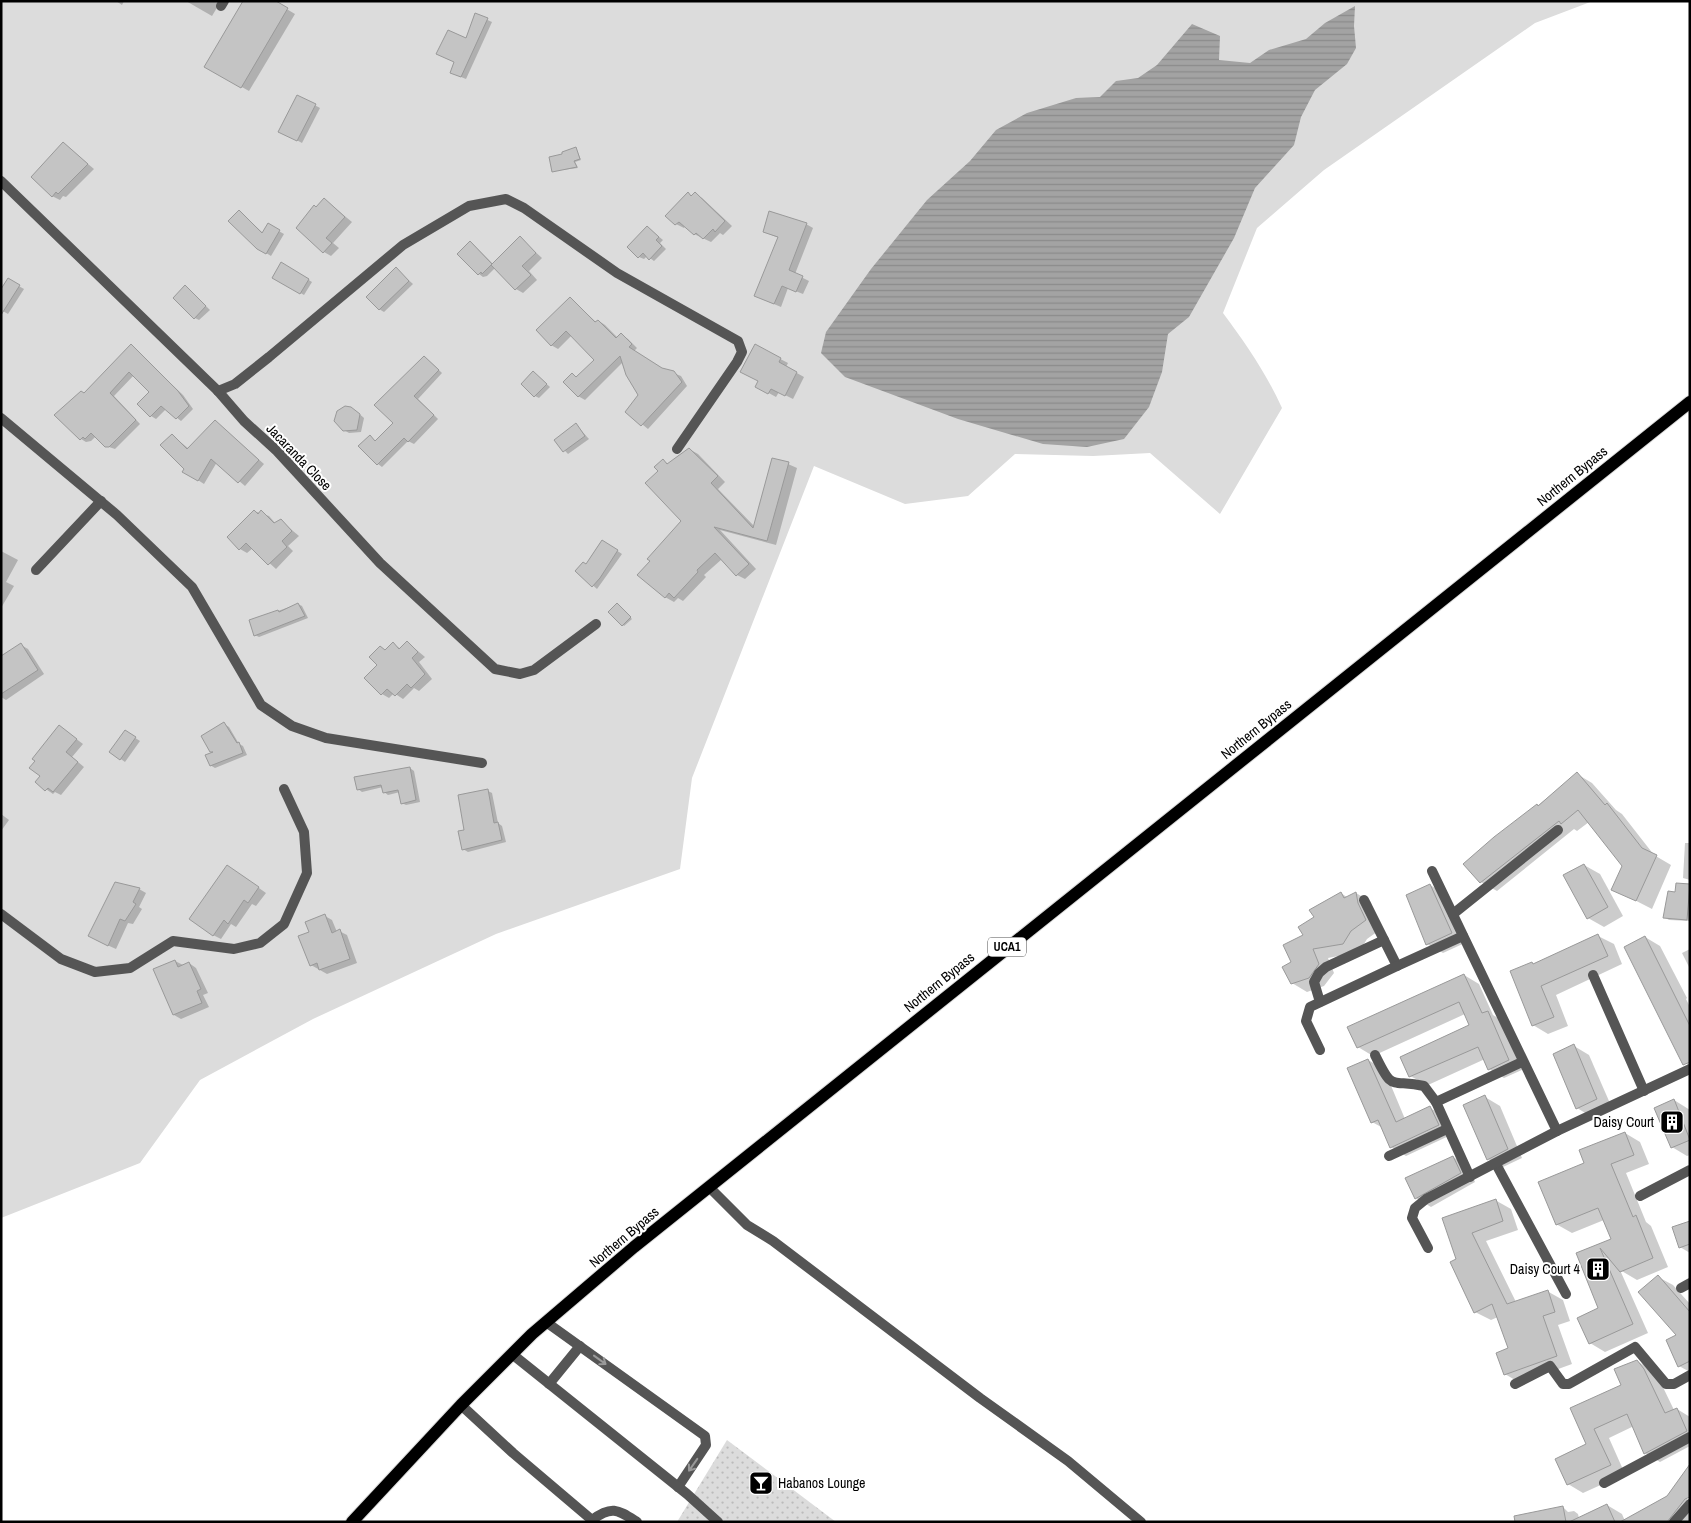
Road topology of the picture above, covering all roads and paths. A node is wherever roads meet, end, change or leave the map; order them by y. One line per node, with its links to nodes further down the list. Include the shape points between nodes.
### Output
1 (1, 181): 2 (street, Jacaranda Close)
2 (218, 392): 5 (street, via 235,384 404,245 469,206 506,199 617,273 738,341 742,352); 8 (street, Jacaranda Close, via 380,563 495,669 520,674 534,670)
3 (1690, 402): 33 (main road, Northern Bypass / UCA1)
4 (1, 418): 6 (street)
5 (677, 449)
6 (101, 501): 7 (street); 9 (street, via 192,586 261,705 292,726 326,738)
7 (36, 570)
8 (596, 624)
9 (482, 763)
10 (284, 789): 14 (street, via 304,832 306,873 284,924 260,943 234,949 173,941 130,968 95,972 61,959)
11 (1558, 830): 15 (street)
12 (1432, 871): 15 (street)
13 (1364, 900): 17 (street)
14 (1, 914)
15 (1453, 914): 16 (street)
16 (1463, 936): 18 (street); 23 (street)
17 (1384, 940): 18 (street); 20 (street, via 1319,973 1314,982)
18 (1397, 966): 20 (street)
19 (1593, 975): 25 (street)
20 (1320, 1002): 21 (street, via 1310,1007 1306,1021)
21 (1320, 1050)
22 (1375, 1055): 26 (street, via 1389,1081 1424,1086)
23 (1522, 1062): 26 (street); 28 (street)
24 (1690, 1069): 25 (street)
25 (1644, 1091): 28 (street)
26 (1436, 1102): 27 (street)
27 (1447, 1129): 29 (street); 32 (street)
28 (1557, 1131): 30 (street)
29 (1389, 1156)
30 (1496, 1164): 32 (street); 36 (street)
31 (1690, 1170): 34 (street)
32 (1470, 1177): 35 (street, via 1426,1199 1412,1212)
33 (709, 1187): 37 (main road, Northern Bypass / UCA1); 52 (street, via 747,1225 773,1241 1068,1461)
34 (1640, 1196)
35 (1428, 1248)
36 (1566, 1294)
37 (546, 1322): 38 (street); 39 (main road, Northern Bypass / UCA1)
38 (580, 1346): 41 (street); 46 (street, one-way to 46, via 705,1436 706,1445)
39 (512, 1354): 41 (street); 43 (main road, Northern Bypass / UCA1)
40 (1690, 1375): 42 (street, via 1674,1384 1666,1384 1635,1347 1566,1385 1550,1366)
41 (549, 1384): 46 (street)
42 (1514, 1384)
43 (461, 1405): 48 (main road, Northern Bypass / UCA1); 49 (street)
44 (1690, 1437): 45 (street)
45 (1604, 1483)
46 (678, 1487): 51 (street)
47 (1690, 1504): 53 (street)
48 (356, 1520)
49 (592, 1521): 50 (street, via 604,1511 618,1510)
50 (637, 1522)
51 (718, 1522)
52 (1140, 1522)
53 (1674, 1522)

